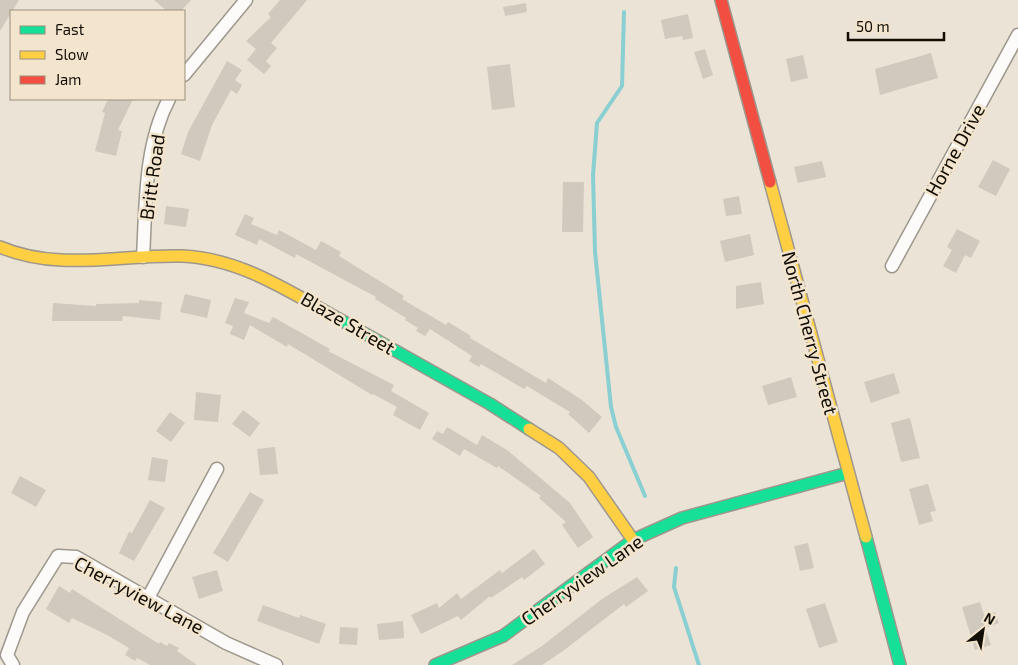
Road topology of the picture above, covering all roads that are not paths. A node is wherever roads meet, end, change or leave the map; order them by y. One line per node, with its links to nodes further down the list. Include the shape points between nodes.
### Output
1 (246, 0): 4 (street)
2 (721, 0): 10 (street, North Cherry Street)
3 (1018, 35): 8 (street, Horne Drive)
4 (185, 74)
5 (169, 100): 7 (street, Britt Road, via 150,162)
6 (0, 248): 7 (street, Blaze Street, via 70,262)
7 (143, 257): 11 (street, Blaze Street, via 182,256 216,261 261,275 490,404 559,448 589,477)
8 (892, 266)
9 (218, 469): 12 (street)
10 (848, 473): 11 (street, Cherryview Lane, via 682,518); 16 (street, North Cherry Street)
11 (633, 540): 15 (street, Cherryview Lane, via 503,636)
12 (148, 598): 13 (street, Cherryview Lane, via 76,557 58,556 24,612 7,655); 14 (street, Cherryview Lane, via 226,642)
13 (13, 665)
14 (276, 665)
15 (435, 665)
16 (900, 665)

